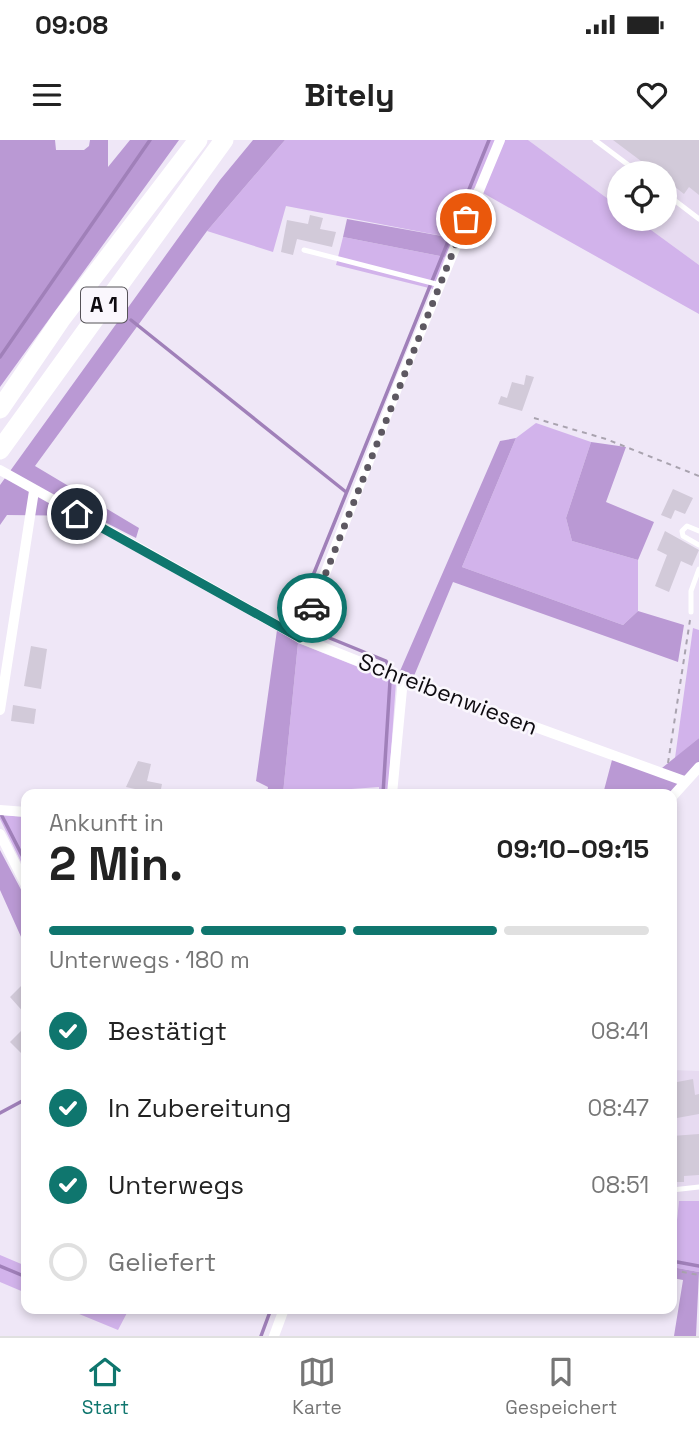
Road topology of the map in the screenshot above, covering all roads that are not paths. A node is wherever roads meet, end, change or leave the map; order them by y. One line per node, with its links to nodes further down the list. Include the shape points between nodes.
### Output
1 (198, 140): 10 (highway, A 1, via 62,318)
2 (224, 140): 11 (highway, A 1)
3 (500, 140): 9 (street)
4 (595, 140): 5 (lane)
5 (623, 161)
6 (677, 202): 7 (lane)
7 (699, 219)
8 (304, 250): 9 (lane)
9 (440, 285): 18 (street)
10 (0, 409)
11 (0, 450)
12 (0, 470): 13 (street, Schreibenwiesen)
13 (34, 491): 18 (street, Schreibenwiesen); 20 (street)
14 (699, 531): 15 (lane, via 687,526 682,531 682,536)
15 (699, 545)
16 (699, 569): 17 (lane, via 691,591)
17 (691, 612)
18 (300, 638): 19 (street, Schreibenwiesen)
19 (403, 679): 22 (street, Schreibenwiesen); 23 (street)
20 (0, 710)
21 (699, 767): 22 (street)
22 (684, 781): 24 (street)
23 (392, 789)
24 (677, 790)
25 (0, 810): 26 (street)
26 (21, 812)
27 (0, 834): 28 (street)
28 (21, 875)
29 (699, 1187): 30 (lane)
30 (677, 1189)
31 (282, 1314): 32 (street)
32 (274, 1336)

